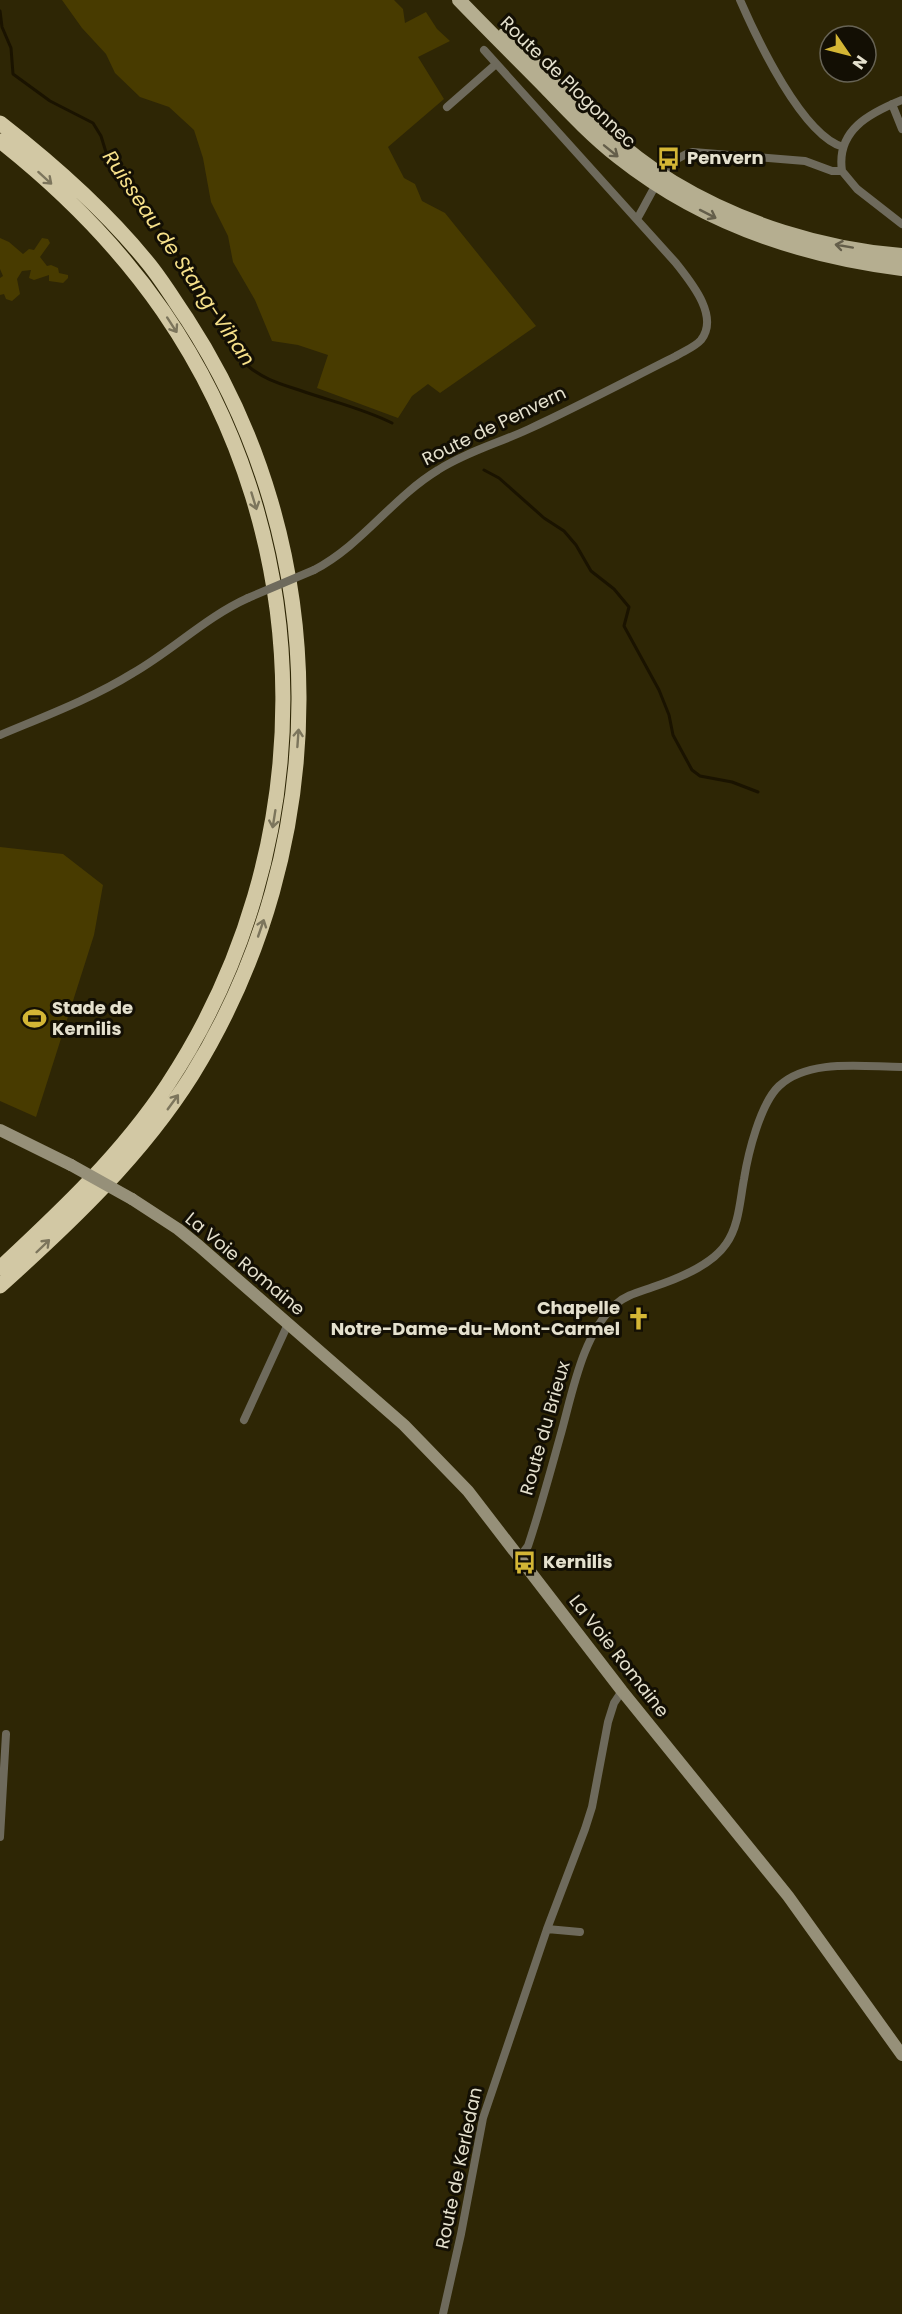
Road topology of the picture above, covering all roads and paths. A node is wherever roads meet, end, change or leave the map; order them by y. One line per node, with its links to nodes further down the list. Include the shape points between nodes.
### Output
1 (459, 0): 14 (main road, Route de Plogonnec, one-way to 14, via 584,128 618,157)
2 (470, 0): 14 (main road, Route de Plogonnec)
3 (740, 0): 12 (street, via 789,94 825,138)
4 (484, 50): 5 (street, Route de Plogonnec)
5 (496, 64): 8 (street, Route de Plogonnec); 15 (street, Route de Plogonnec)
6 (902, 100): 7 (street)
7 (892, 104): 10 (street); 12 (street, via 874,111 855,126)
8 (447, 107)
9 (0, 123): 23 (highway, one-way to 9, via 86,1205 134,1153 192,1074 229,1007 256,943 280,866 293,797 300,702 294,614 280,539 254,453 215,367 157,275 131,243 77,187)
10 (902, 129)
11 (0, 141): 22 (highway, one-way to 22, via 55,187 120,255 164,312 209,390 238,454 259,517 280,623 284,704 276,802 262,874 225,979 201,1029 166,1087 119,1149)
12 (843, 147): 13 (street)
13 (842, 171): 14 (street, via 805,160 693,152 678,157); 16 (street, via 857,189)
14 (660, 180): 15 (street); 17 (main road, Route de Plogonnec, one-way to 14, via 840,246 787,232); 18 (main road, Route de Plogonnec, one-way to 18, via 722,221 770,240 831,258)
15 (637, 219): 19 (street, Route de Penvern, bridge, via 676,262 698,296 707,316 701,340 528,430 440,468 408,490 347,548 314,570 208,620 131,675)
16 (902, 224)
17 (902, 255)
18 (902, 269)
19 (0, 735)
20 (902, 1067): 26 (street, Route du Brieux, via 810,1070 776,1089 751,1145 738,1214 726,1245 692,1270 624,1298 610,1309 595,1332 580,1364 528,1546)
21 (0, 1130): 24 (street, La Voie Romaine, bridge, via 132,1199 188,1237)
22 (0, 1268)
23 (0, 1286)
24 (288, 1324): 25 (street); 26 (street, La Voie Romaine, via 428,1448 468,1491)
25 (244, 1420)
26 (519, 1558): 27 (street, La Voie Romaine)
27 (622, 1691): 30 (street, Route de Kerledan, via 615,1699 608,1722 587,1823); 32 (street, La Voie Romaine, via 801,1912)
28 (6, 1734): 29 (street)
29 (0, 1837)
30 (547, 1929): 31 (street); 33 (street, Route de Kerledan, via 483,2118)
31 (580, 1932)
32 (902, 2055)
33 (443, 2314)

